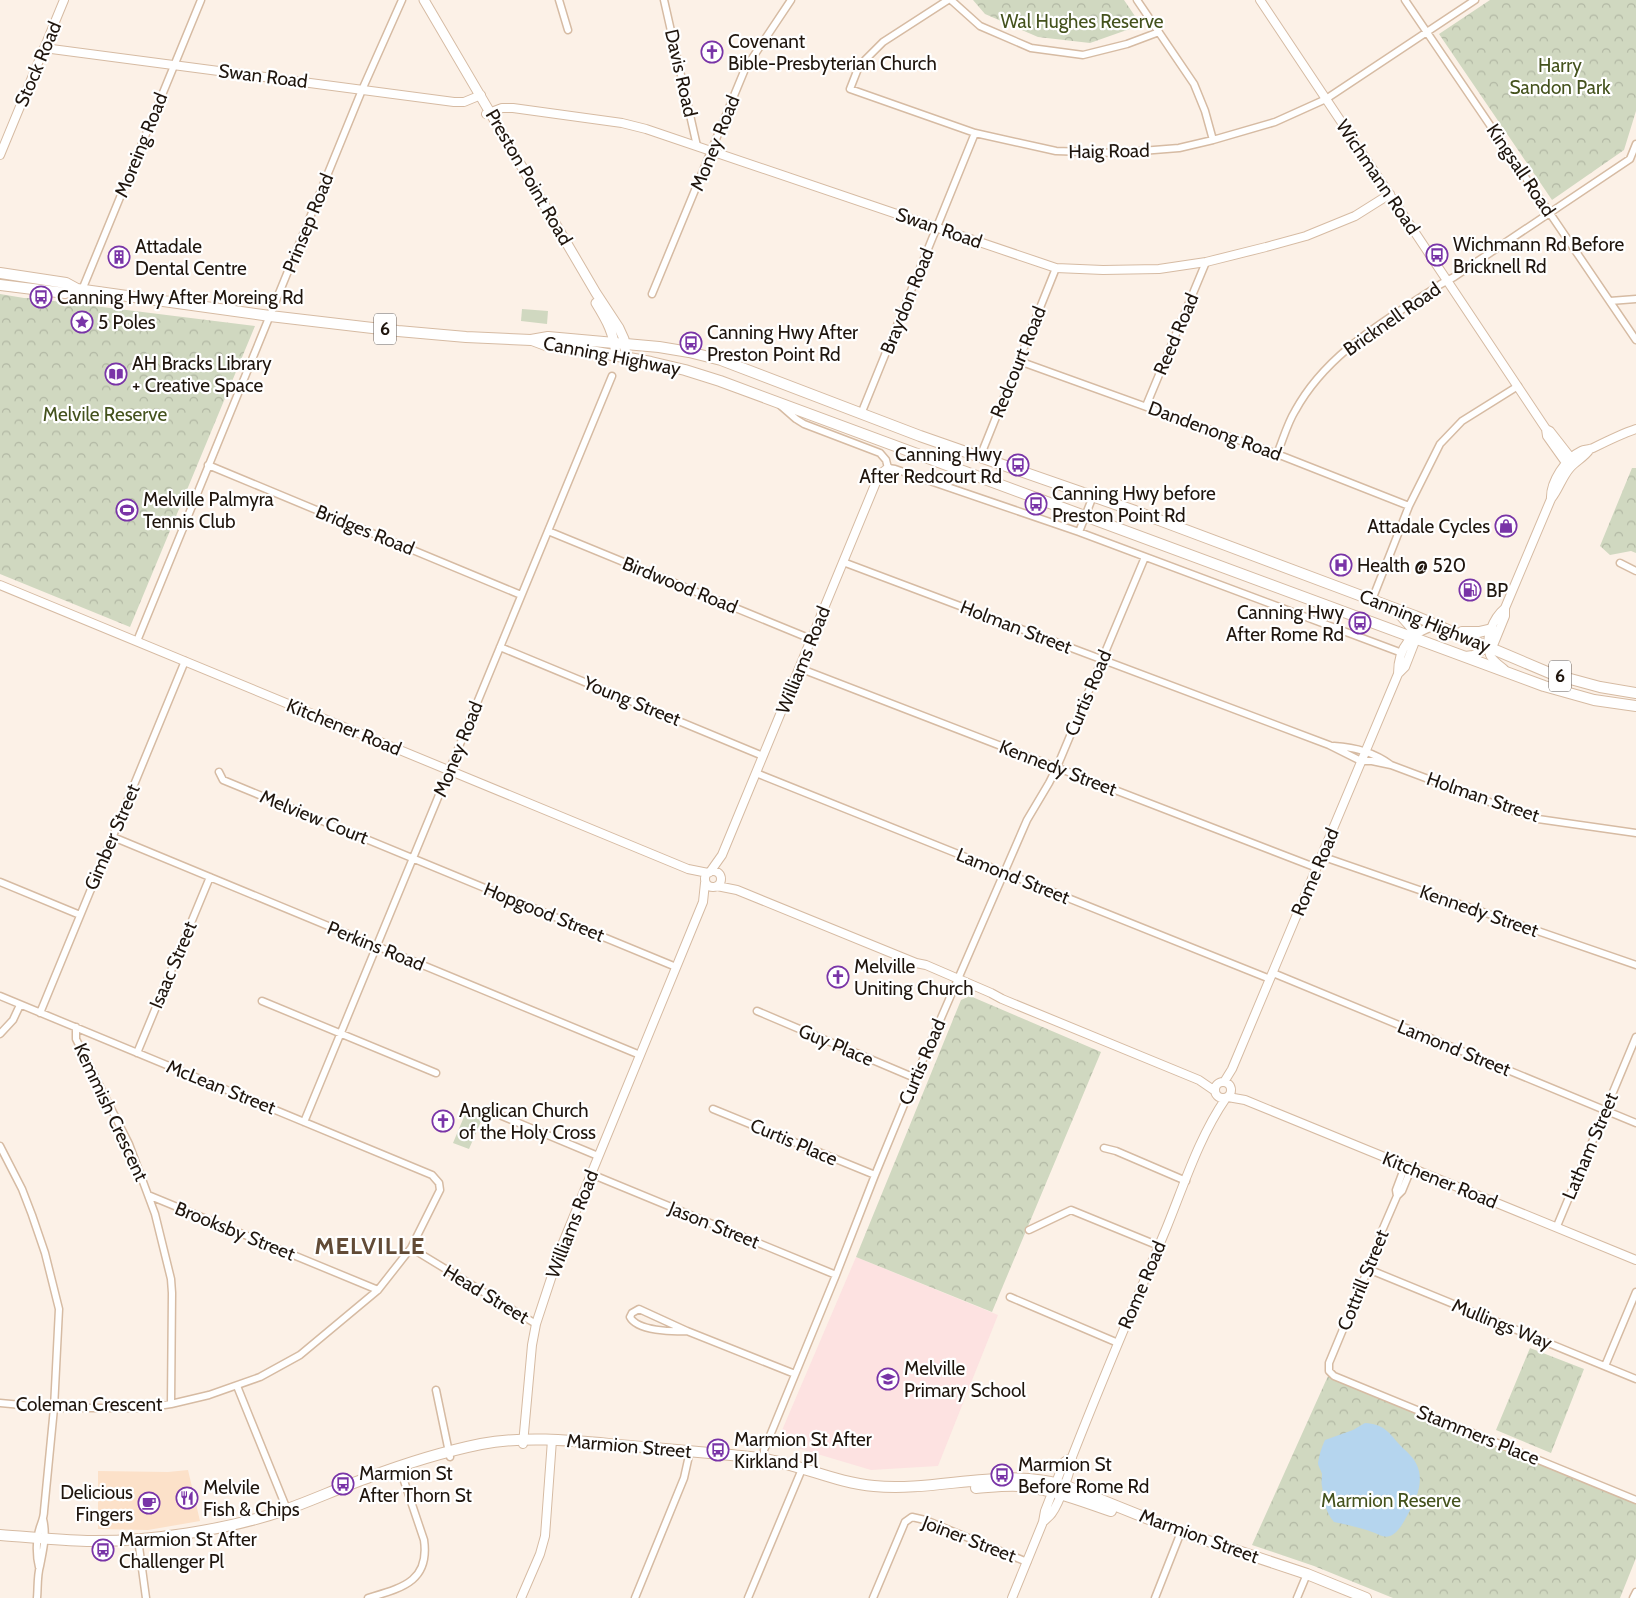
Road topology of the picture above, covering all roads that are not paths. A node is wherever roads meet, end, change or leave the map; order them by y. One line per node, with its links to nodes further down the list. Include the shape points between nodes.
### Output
1 (64, 0): 17 (street, Stock Road)
2 (201, 0): 18 (street, Moreing Road)
3 (402, 0): 19 (street, Prinsep Road)
4 (419, 0): 20 (main road, Preston Point Road)
5 (424, 0): 20 (main road, Preston Point Road)
6 (559, 0): 14 (street)
7 (664, 0): 26 (street, Davis Road)
8 (791, 0): 27 (street, Money Road, via 745,70)
9 (949, 0): 15 (street, via 980,26 1030,48 1083,56); 23 (street, Haig Road, via 883,42 860,66 850,89)
10 (1138, 0): 15 (street)
11 (1260, 0): 21 (street, Wichmann Road)
12 (1405, 0): 16 (street, Kingsall Road)
13 (1476, 0): 16 (street, Haig Road)
14 (568, 30)
15 (1159, 32): 24 (street, via 1194,84)
16 (1427, 32): 21 (street, Haig Road); 30 (street, Kingsall Road)
17 (44, 48): 18 (street, Swan Road); 28 (street, Stock Road)
18 (174, 66): 19 (street, Swan Road); 37 (street, Moreing Road)
19 (362, 90): 20 (street, Swan Road, via 460,102); 41 (street, Prinsep Road)
20 (478, 96): 22 (main road, Preston Point Road)
21 (1326, 99): 24 (street, Haig Road, via 1274,122); 29 (street, Wichmann Road)
22 (489, 113): 26 (street, Swan Road, via 513,108 622,123); 44 (main road, Preston Point Road)
23 (975, 133): 24 (street, Haig Road, via 1056,151 1116,154 1180,148); 31 (street, Braydon Road)
24 (1213, 140)
25 (1636, 144): 30 (street, Bricknell Road, via 1630,159)
26 (697, 146): 27 (street, Swan Road)
27 (712, 151): 31 (street, Swan Road); 38 (street, Money Road)
28 (0, 156)
29 (1390, 194): 32 (street, Swan Road, via 1355,216 1306,236); 35 (street, Wichmann Road)
30 (1550, 214): 35 (street, Bricknell Road); 40 (street, Kingsall Road)
31 (937, 228): 33 (street, Swan Road); 53 (street, Braydon Road)
32 (1206, 262): 33 (street, Swan Road, via 1159,269); 52 (street, Reed Road)
33 (1056, 268): 47 (street, Redcourt Road)
34 (0, 273): 37 (main road, Canning Highway / 6, via 66,283)
35 (1448, 280): 50 (street, Wichmann Road); 55 (street, Bricknell Road, via 1351,344 1328,366 1294,411)
36 (0, 285): 37 (main road, Canning Highway / 6, via 65,293)
37 (79, 289): 41 (main road, Canning Highway / 6)
38 (652, 294)
39 (1636, 299): 40 (street)
40 (1610, 301): 43 (street, Kingsall Road)
41 (270, 316): 42 (main road, Canning Highway / 6, via 466,337); 58 (street, Prinsep Road)
42 (531, 340): 44 (main road, Canning Highway / 6, via 548,336); 46 (main road, Canning Highway / 6, via 548,346)
43 (1636, 340)
44 (620, 343): 45 (main road, Canning Highway / 6); 46 (main road, Preston Point Road)
45 (689, 352): 48 (main road); 53 (main road, Canning Highway / 6, via 738,366)
46 (621, 356): 48 (main road, Canning Highway / 6)
47 (1019, 361): 52 (street, Dandenong Road); 56 (street, Redcourt Road)
48 (685, 370): 51 (main road, Canning Highway / 6)
49 (612, 376): 63 (street, Money Road)
50 (1518, 386): 57 (street, Wichmann Road, via 1546,429 1547,436); 61 (street, via 1462,421 1440,444)
51 (777, 402): 59 (street, Canning Highway, via 804,424 880,453); 62 (main road, Canning Highway / 6)
52 (1146, 406): 55 (street, Dandenong Road)
53 (861, 414): 56 (main road, Canning Highway / 6)
54 (1636, 429): 57 (street, via 1581,451)
55 (1277, 454): 61 (street, Dandenong Road)
56 (980, 457): 60 (main road, Canning Highway / 6)
57 (1570, 464): 73 (street, via 1551,490 1551,499)
58 (208, 465): 70 (street, Bridges Road); 79 (street, Prinsep Road)
59 (888, 468): 64 (street, Canning Highway); 66 (street, Williams Road, via 879,474)
60 (1093, 496): 62 (street); 71 (main road, Canning Highway / 6)
61 (1409, 506): 71 (street)
62 (1085, 516): 64 (street); 77 (main road, Canning Highway / 6)
63 (548, 531): 70 (street, Money Road); 78 (street, Birdwood Road)
64 (1079, 532): 65 (street, Canning Highway)
65 (1145, 557): 82 (street, Canning Highway); 84 (street, Curtis Road)
66 (843, 562): 78 (street, Williams Road); 84 (street, Holman Street)
67 (1620, 563): 68 (street)
68 (1636, 571)
69 (0, 585): 79 (street, Kitchener Road)
70 (521, 595): 81 (street, Money Road)
71 (1372, 600): 72 (main road, Canning Highway / 6)
72 (1392, 607): 74 (main road, Canning Highway / 6); 77 (street, via 1411,628)
73 (1505, 608): 75 (street, via 1498,613); 80 (street, via 1494,643)
74 (1439, 625): 76 (main road, Canning Highway / 6); 77 (street, Rome Road, via 1426,628)
75 (1492, 629): 76 (main road); 80 (street, via 1487,640)
76 (1456, 632): 80 (main road, Canning Highway / 6)
77 (1413, 637): 82 (street, Rome Road, via 1406,641); 83 (main road, Canning Highway / 6); 88 (street, Rome Road, via 1414,644 1405,667)
78 (812, 639): 86 (street, Williams Road)
79 (136, 641): 85 (street, Kitchener Road)
80 (1489, 646): 83 (street, via 1473,655); 87 (street, via 1490,655); 89 (main road, Canning Highway / 6, via 1552,674)
81 (500, 647): 93 (street, Young Street); 97 (street, Money Road)
82 (1402, 653): 88 (street, Rome Road)
83 (1463, 656): 87 (main road, Canning Highway / 6)
84 (1102, 659): 91 (street, Holman Street); 96 (street, Curtis Road)
85 (185, 661): 97 (street, Kitchener Road); 101 (street, Gimber Street)
86 (799, 668): 93 (street, Williams Road); 96 (street, Kennedy Street)
87 (1509, 673): 90 (main road, Canning Highway / 6, via 1571,695)
88 (1398, 674): 92 (street, Rome Road)
89 (1636, 693)
90 (1636, 706)
91 (1329, 745): 92 (street, Holman Street); 94 (street, Holman Street)
92 (1366, 752): 94 (street, Rome Road); 95 (street, Holman Street)
93 (763, 756): 99 (street, Williams Road)
94 (1361, 761): 95 (street, Holman Street); 103 (street, Rome Road)
95 (1391, 765): 100 (street, Holman Street, via 1538,819)
96 (1056, 767): 105 (street, Kennedy Street); 106 (street, Curtis Road, via 1027,820)
97 (449, 770): 104 (street, Money Road); 108 (street, Kitchener Road)
98 (219, 772): 104 (street, Melview Court, via 223,780)
99 (756, 773): 102 (street, Williams Road); 106 (street, Lamond Street)
100 (1636, 833)
101 (112, 837): 107 (street, Perkins Road); 112 (street, Gimber Street)
102 (722, 855): 108 (street, Williams Road); 110 (street, Williams Road)
103 (1321, 856): 105 (street, Rome Road); 114 (street, Kennedy Street)
104 (413, 858): 113 (street, Money Road); 115 (street, Hopgood Street)
105 (1317, 868): 116 (street, Rome Road)
106 (1004, 873): 116 (street, Lamond Street); 117 (street, Curtis Road)
107 (210, 877): 113 (street, Perkins Road); 127 (street, Isaac Street)
108 (707, 877): 110 (street, via 709,886); 110 (street, via 716,872); 111 (street, Williams Road)
109 (0, 882): 112 (street)
110 (718, 882): 111 (street, Williams Road); 117 (street, Kitchener Road, via 926,965)
111 (703, 902): 115 (street, Williams Road)
112 (80, 915): 122 (street, Gimber Street)
113 (376, 946): 124 (street, Money Road); 128 (street, Perkins Road)
114 (1636, 965)
115 (676, 967): 128 (street, Williams Road)
116 (1272, 976): 131 (street, Rome Road); 135 (street, Lamond Street)
117 (958, 981): 130 (street, Curtis Road); 131 (street, Kitchener Road)
118 (0, 996): 120 (street, McLean Street)
119 (262, 1001): 124 (street)
120 (20, 1005): 122 (street, McLean Street); 125 (street, via 9,1026)
121 (757, 1012): 130 (street, Guy Place)
122 (40, 1013): 123 (street, McLean Street)
123 (76, 1027): 127 (street, McLean Street); 148 (street, Kemmish Crescent, via 76,1039 129,1144)
124 (340, 1033): 129 (street); 138 (street, Money Road)
125 (0, 1034)
126 (1636, 1038): 135 (street, Latham Street)
127 (137, 1053): 138 (street, McLean Street)
128 (640, 1055): 142 (street, Williams Road)
129 (436, 1073)
130 (915, 1078): 145 (street, Curtis Road)
131 (1223, 1088): 132 (street, Rome Road, via 1231,1093); 133 (street, Kitchener Road); 136 (street, Rome Road)
132 (1227, 1097): 133 (street, Kitchener Road); 136 (street, Rome Road)
133 (1245, 1100): 143 (street, Kitchener Road)
134 (713, 1108): 145 (street, Curtis Place)
135 (1605, 1110): 139 (street, Lamond Street); 149 (street, Latham Street)
136 (1214, 1115): 146 (street, Rome Road)
137 (502, 1116): 142 (street)
138 (304, 1122): 147 (street, McLean Street, via 432,1175)
139 (1636, 1123)
140 (0, 1146): 170 (street, via 32,1215 59,1309)
141 (1104, 1148): 146 (street)
142 (598, 1156): 144 (street, Williams Road)
143 (1408, 1168): 149 (street, Kitchener Road); 154 (street, Cottrill Street, via 1402,1191 1397,1196)
144 (591, 1174): 155 (street, Jason Street); 159 (street, Williams Road, via 562,1245)
145 (875, 1175): 155 (street, Curtis Road)
146 (1186, 1181): 151 (street, Rome Road)
147 (439, 1182): 152 (street, Coleman Crescent, via 438,1197)
148 (148, 1195): 156 (street, Brooksby Street); 169 (street, Kemmish Crescent, via 171,1279)
149 (1557, 1226): 153 (street, Kitchener Road)
150 (1029, 1230): 151 (street, via 1071,1210)
151 (1159, 1246): 161 (street, Rome Road)
152 (411, 1248): 156 (street, Coleman Crescent); 159 (street, Head Street)
153 (1636, 1260)
154 (1368, 1269): 162 (street, Cottrill Street); 163 (street, Mullings Way)
155 (836, 1275): 164 (street, Curtis Road)
156 (378, 1290): 166 (street, Coleman Crescent, via 300,1355 260,1378)
157 (1636, 1292): 163 (street)
158 (1010, 1298): 161 (street)
159 (536, 1324): 171 (street, Williams Road)
160 (687, 1331): 160 (street, via 640,1327 630,1317 639,1309); 164 (street)
161 (1118, 1343): 178 (street, Rome Road, via 1072,1457 1064,1462)
162 (1329, 1363): 179 (street, Stammers Place, via 1329,1371 1334,1376)
163 (1605, 1366): 165 (street, Mullings Way)
164 (795, 1374): 175 (street, Curtis Road)
165 (1636, 1379)
166 (237, 1386): 169 (street, Coleman Crescent); 180 (street)
167 (436, 1390): 173 (street)
168 (0, 1403): 170 (street, Coleman Crescent)
169 (171, 1404): 170 (street, Coleman Crescent, via 145,1408)
170 (54, 1408): 184 (street)
171 (523, 1441): 172 (main road, Marmion Street); 173 (main road, Marmion Street, via 484,1444)
172 (552, 1443): 174 (main road, Marmion Street); 192 (street, via 545,1536)
173 (449, 1454): 176 (main road, Marmion Street)
174 (690, 1454): 175 (main road, Marmion Street); 193 (street, via 684,1478)
175 (763, 1461): 177 (main road, Marmion Street)
176 (400, 1469): 180 (main road, Marmion Street); 191 (street, via 424,1540 423,1563 408,1584)
177 (802, 1471): 178 (main road, Marmion Street, via 845,1487 876,1492 1014,1486); 194 (street)
178 (1058, 1489): 182 (main road, Marmion Street); 186 (street, Rome Road, via 1044,1511 1043,1522)
179 (1636, 1500)
180 (287, 1512): 185 (main road, Marmion Street, via 233,1530)
181 (0, 1535): 184 (main road, Marmion Street)
182 (1180, 1535): 187 (main road, Marmion Street); 197 (street)
183 (0, 1540): 184 (main road, Marmion Street)
184 (41, 1541): 185 (main road, Marmion Street, via 88,1546); 189 (street)
185 (138, 1542): 190 (street)
186 (1027, 1562): 195 (street, Joiner Street, via 912,1517 905,1522); 196 (street, Rome Road)
187 (1306, 1576): 198 (street); 199 (main road, Marmion Street); 200 (main road, Marmion Street)
188 (1636, 1592): 201 (street)
189 (37, 1598)
190 (146, 1598)
191 (368, 1598)
192 (521, 1598)
193 (635, 1598)
194 (748, 1598)
195 (873, 1598)
196 (1012, 1598)
197 (1155, 1598)
198 (1297, 1598)
199 (1353, 1598)
200 (1366, 1598)
201 (1633, 1598)

